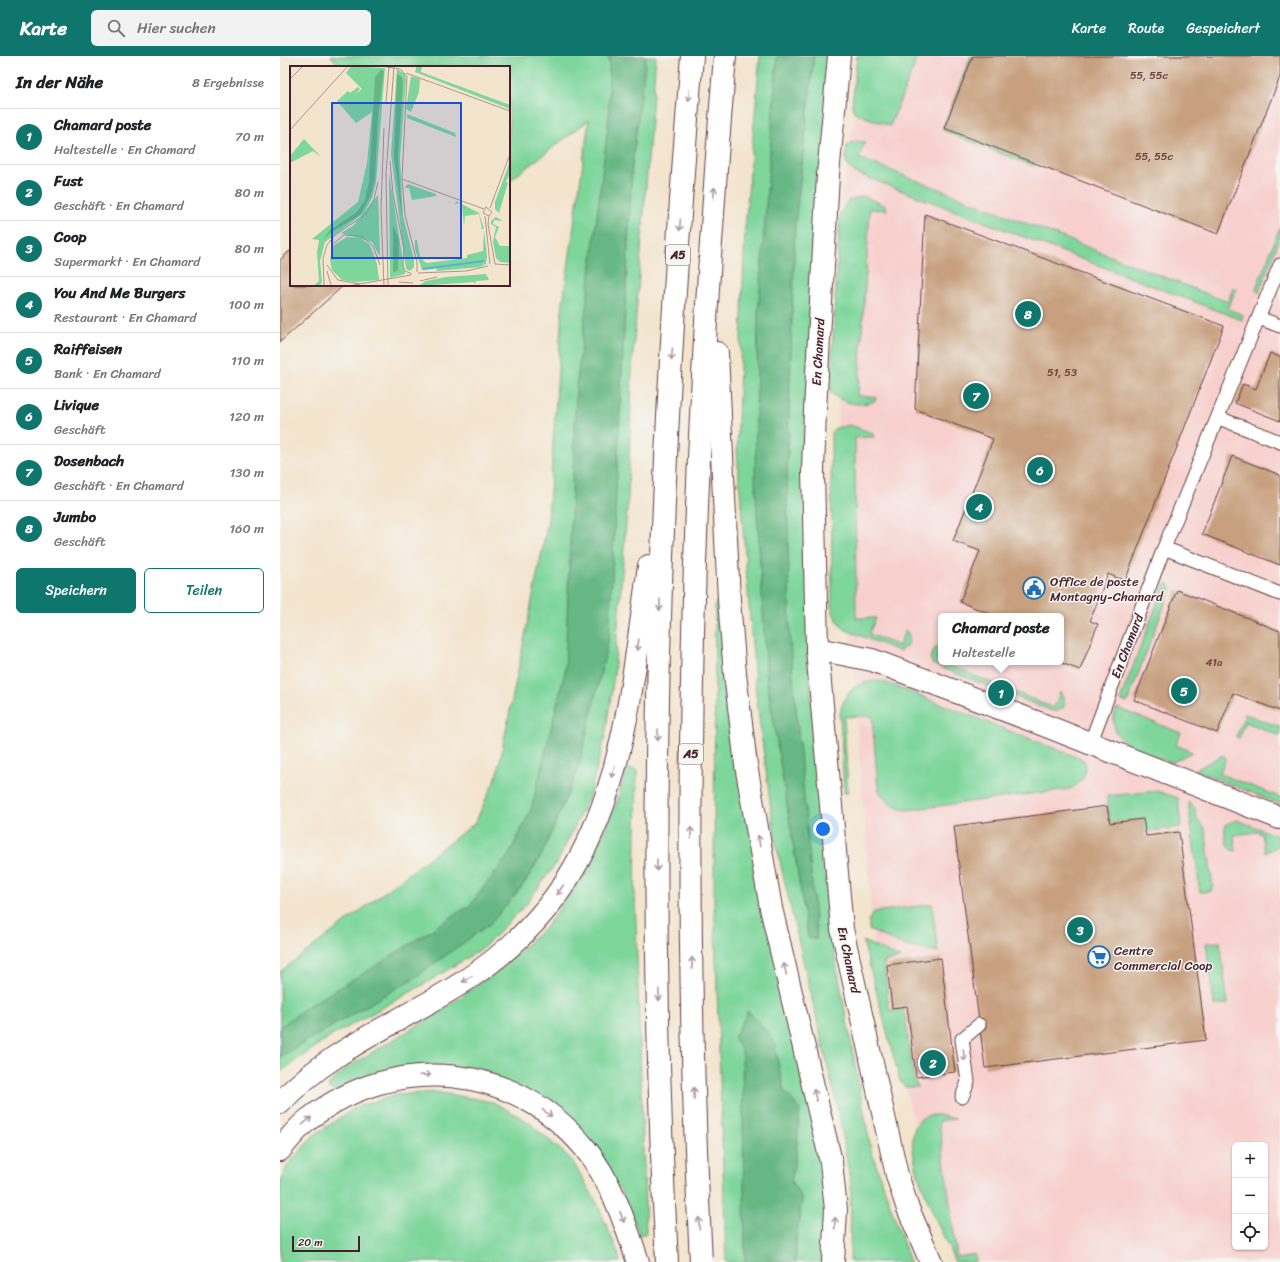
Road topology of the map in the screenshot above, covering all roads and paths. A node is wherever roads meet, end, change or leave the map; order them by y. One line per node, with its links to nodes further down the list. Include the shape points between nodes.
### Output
1 (692, 56): 10 (main road, A5, one-way to 10)
2 (725, 56): 4 (main road, A5, one-way to 2)
3 (840, 56): 13 (main road, En Chamard, via 838,120 813,456)
4 (711, 246): 22 (main road, A5, one-way to 4, via 692,1011 691,755 699,451); 23 (main road, one-way to 4, via 836,1210 831,1162 771,908 746,765 729,600)
5 (1280, 265): 6 (lane, En Chamard)
6 (1259, 318): 7 (lane); 8 (lane, En Chamard)
7 (1280, 326)
8 (1219, 418): 9 (lane); 11 (lane, En Chamard)
9 (1280, 442)
10 (665, 454): 18 (main road, one-way to 18, via 624,736 605,801 590,839 572,871 540,918 517,942 434,1001 326,1063); 21 (main road, A5, one-way to 21, via 660,575 657,879)
11 (1164, 548): 12 (lane); 14 (lane, En Chamard)
12 (1280, 594)
13 (817, 649): 14 (main road, via 872,660); 24 (main road, En Chamard, via 842,929 897,1175)
14 (1090, 744): 15 (main road)
15 (1280, 818)
16 (979, 1025): 17 (lane, one-way to 17, via 962,1039 968,1082)
17 (962, 1097)
18 (280, 1103)
19 (280, 1150): 20 (main road, one-way to 20, via 308,1119 347,1095 371,1084 425,1074 451,1076 499,1086 548,1114 566,1128 583,1147 597,1166 620,1210)
20 (638, 1262)
21 (667, 1262)
22 (701, 1262)
23 (833, 1262)
24 (931, 1262)

